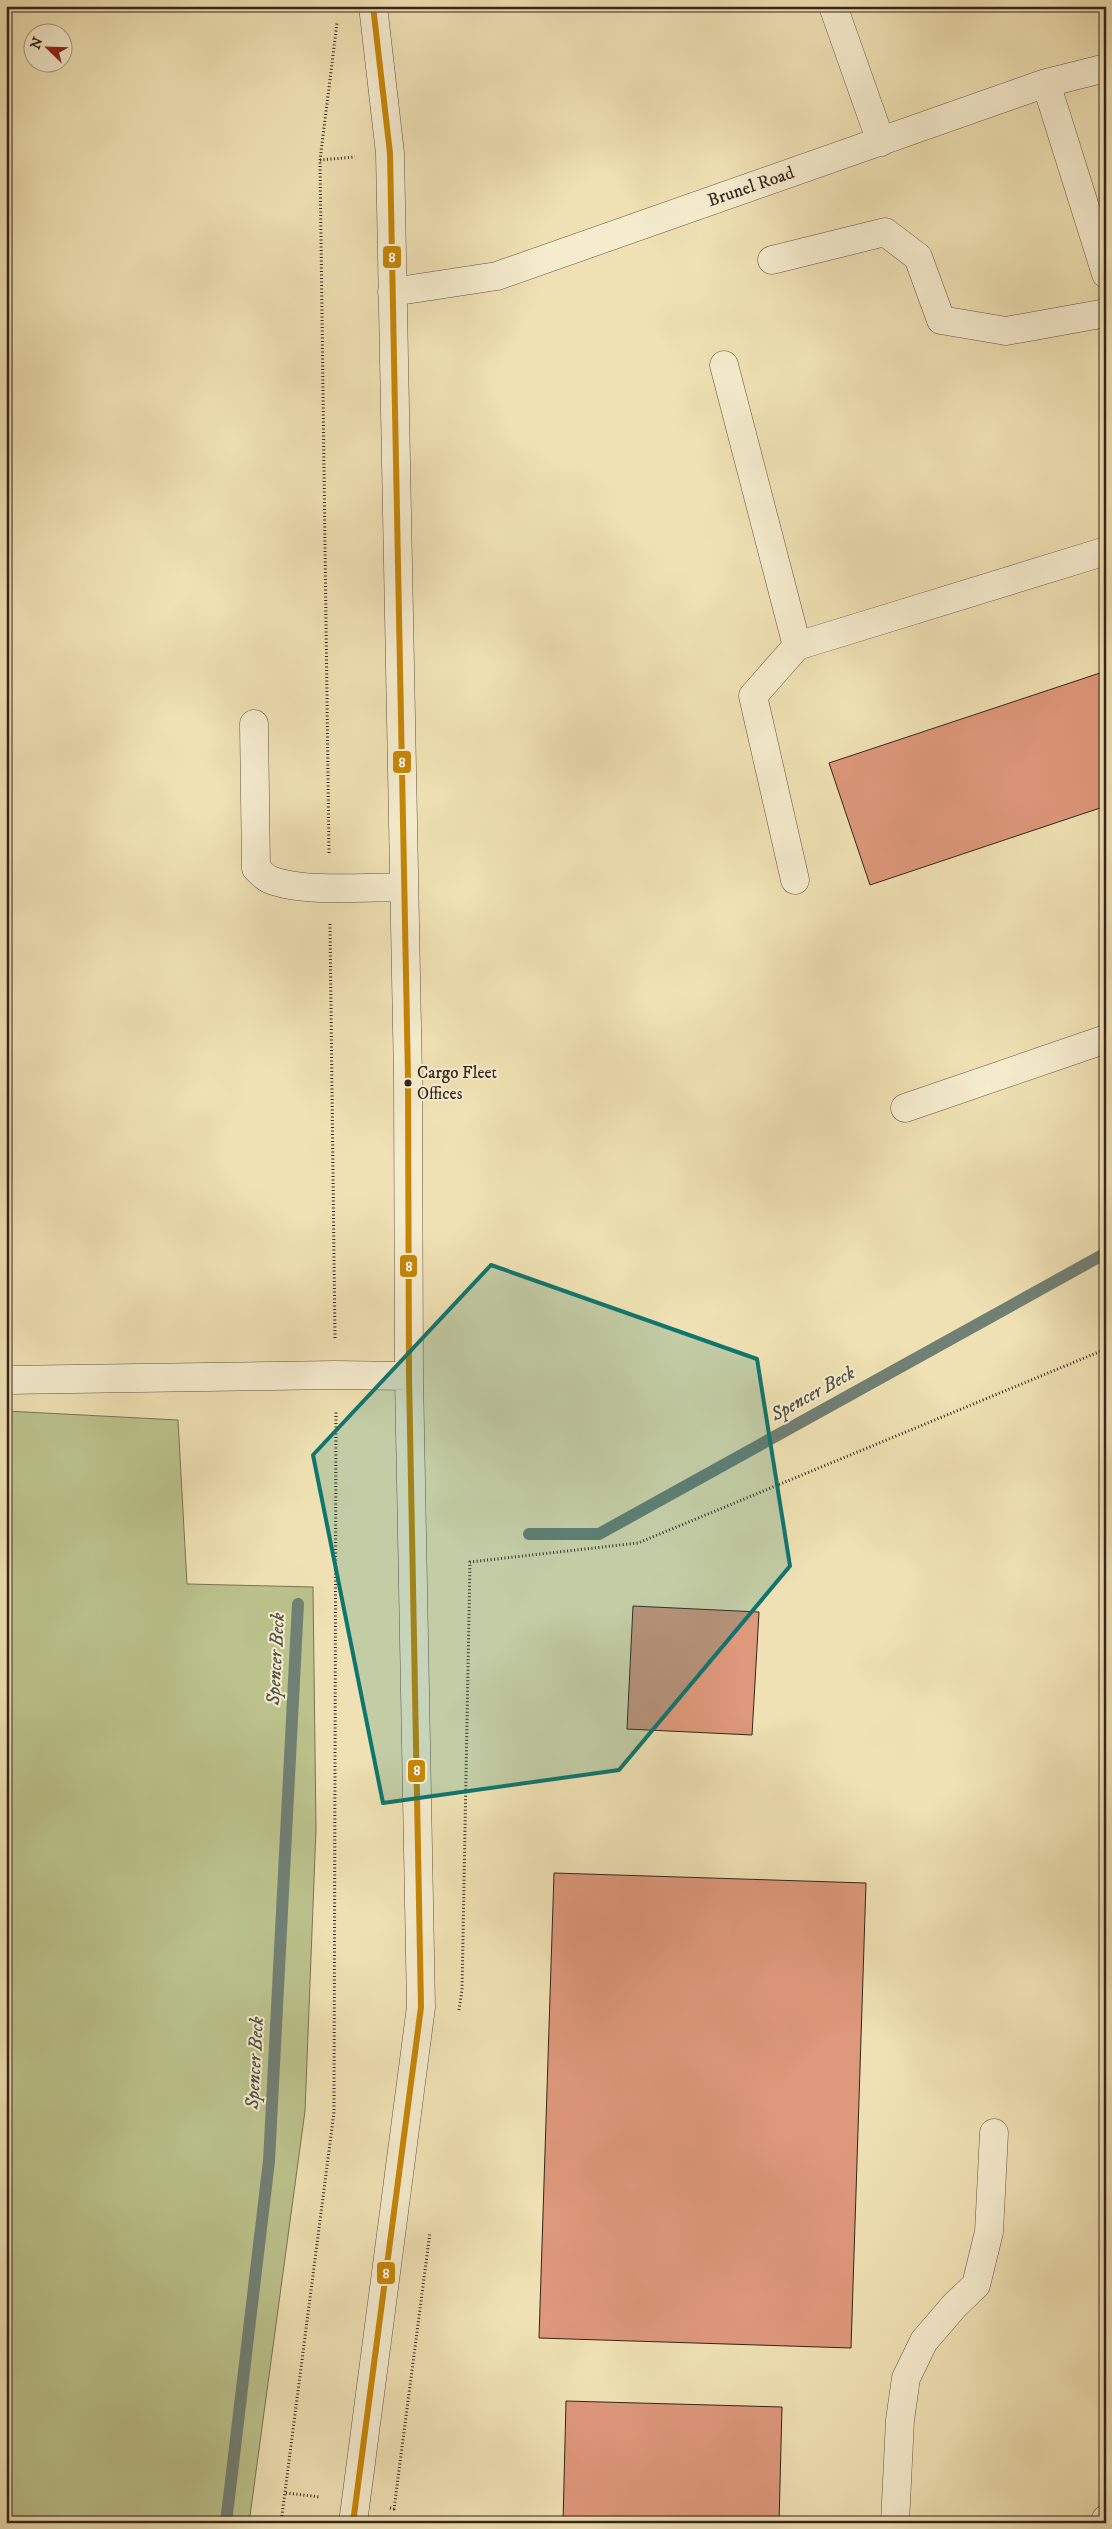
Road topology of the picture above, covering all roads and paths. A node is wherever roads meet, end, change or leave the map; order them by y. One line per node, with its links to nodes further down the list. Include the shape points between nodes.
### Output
1 (373, 6): 9 (street, via 390,153)
2 (833, 6): 6 (street)
3 (338, 16): 16 (path, via 320,160)
4 (1106, 68): 5 (street, Brunel Road)
5 (1046, 84): 6 (street, Brunel Road); 8 (street)
6 (881, 142): 9 (street, Brunel Road, via 497,276)
7 (772, 260): 10 (street, via 885,232 918,257 941,320 1006,331)
8 (1106, 274)
9 (392, 292): 17 (street)
10 (1106, 313)
11 (724, 365): 13 (street)
12 (1106, 552): 13 (street)
13 (797, 646): 15 (street, via 754,696)
14 (254, 724): 16 (street, via 256,868 269,880)
15 (795, 880)
16 (329, 887): 17 (street); 21 (path)
17 (404, 887): 22 (street)
18 (1106, 1039): 19 (street)
19 (905, 1108)
20 (1106, 1349): 24 (path, via 638,1543)
21 (336, 1375): 22 (street); 23 (street); 27 (path, via 334,2112)
22 (409, 1376): 28 (street, via 421,2007)
23 (6, 1380)
24 (470, 1562)
25 (994, 2133): 29 (street, via 989,2232 976,2285 924,2341 906,2378 900,2420)
26 (1106, 2519): 30 (street)
27 (281, 2523)
28 (353, 2523)
29 (895, 2523)
30 (1104, 2523)

